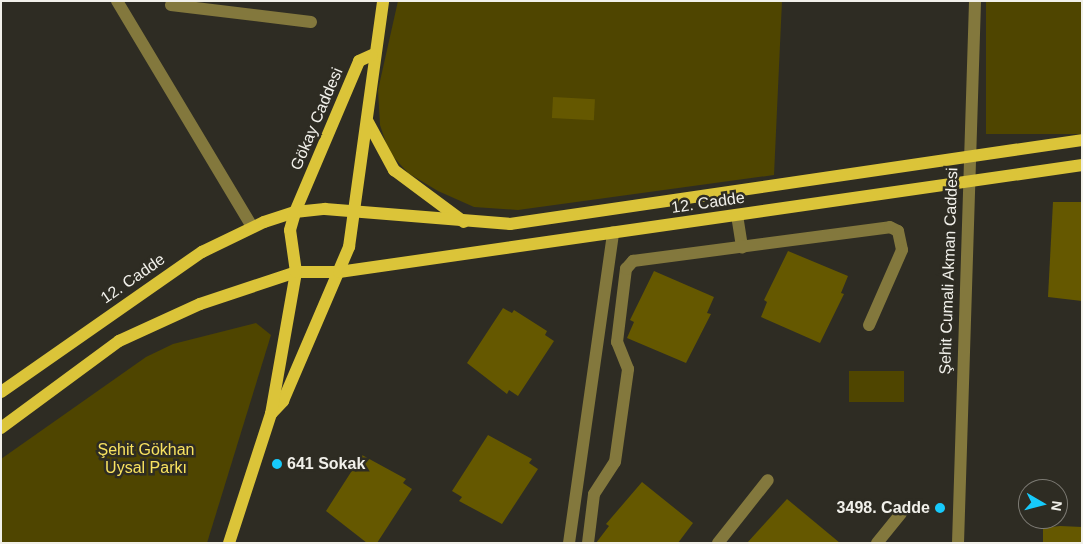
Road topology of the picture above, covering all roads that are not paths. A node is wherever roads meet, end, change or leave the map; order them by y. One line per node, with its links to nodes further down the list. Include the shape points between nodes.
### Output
1 (117, 1): 17 (street)
2 (383, 1): 7 (main road)
3 (975, 1): 10 (street, Şehit Cumali Akman Caddesi)
4 (171, 5): 5 (street)
5 (223, 6): 6 (street)
6 (311, 22)
7 (372, 55): 8 (main road); 13 (main road, Gökay Caddesi, via 359,62)
8 (368, 122): 14 (main road); 16 (main road, via 394,170)
9 (1082, 140): 10 (main road, 12. Cadde)
10 (969, 158): 12 (street, Şehit Cumali Akman Caddesi); 16 (main road, 12. Cadde, via 510,224)
11 (1082, 165): 12 (main road, 12. Cadde)
12 (967, 184): 15 (main road, 12. Cadde); 33 (street, Şehit Cumali Akman Caddesi)
13 (295, 212): 14 (main road, 12. Cadde, via 325,208); 17 (main road, 12. Cadde); 20 (main road, Gökay Caddesi, via 290,236)
14 (353, 213): 16 (main road, 12. Cadde); 21 (main road, via 349,248)
15 (737, 215): 18 (main road, 12. Cadde); 19 (street)
16 (466, 224)
17 (252, 227): 23 (main road, 12. Cadde, via 161,278)
18 (613, 232): 21 (main road, 12. Cadde); 29 (street)
19 (742, 248): 22 (street, via 872,226 898,231 902,250); 30 (street, via 641,257 626,269 617,342 626,360 627,378 615,462 594,494)
20 (296, 272): 21 (main road, 12. Cadde); 24 (main road); 25 (main road, via 200,304 119,341)
21 (340, 272): 24 (main road, via 283,401)
22 (869, 325)
23 (1, 392)
24 (271, 414): 28 (main road)
25 (1, 428)
26 (768, 480): 31 (street)
27 (901, 513): 32 (street)
28 (229, 543)
29 (570, 543)
30 (588, 543)
31 (718, 543)
32 (877, 543)
33 (958, 543)

